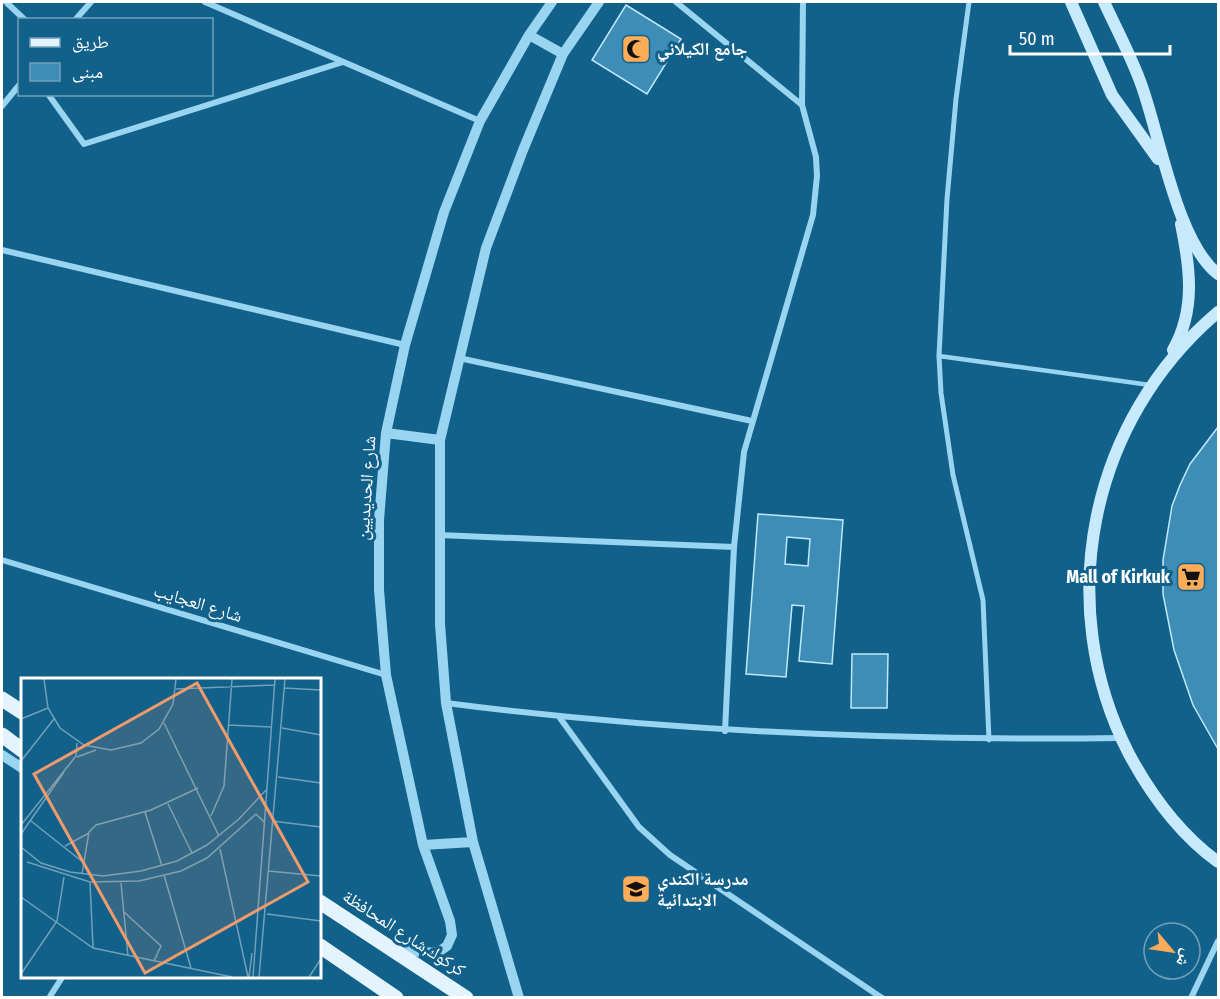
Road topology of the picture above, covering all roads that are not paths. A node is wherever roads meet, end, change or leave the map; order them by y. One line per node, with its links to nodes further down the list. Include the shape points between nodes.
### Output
1 (6, 2): 11 (street)
2 (91, 2): 12 (street)
3 (205, 2): 15 (street)
4 (552, 2): 13 (street, شارع الحديديين)
5 (599, 2): 14 (street)
6 (676, 2): 18 (street)
7 (803, 2): 18 (street)
8 (969, 2): 27 (street, via 947,199)
9 (1071, 2): 21 (main road, via 1112,95)
10 (1104, 2): 21 (main road, via 1140,80)
11 (23, 18)
12 (77, 18)
13 (528, 35): 14 (street); 20 (street, شارع الحديديين)
14 (563, 54): 28 (street, via 486,249)
15 (344, 62): 17 (street, via 84,144); 20 (street)
16 (18, 86): 19 (street)
17 (49, 96)
18 (802, 105): 31 (street, via 816,157 813,215)
19 (2, 106)
20 (480, 121): 26 (street, شارع الحديديين, via 444,212)
21 (1169, 179): 22 (main road)
22 (1177, 202): 24 (main road, via 1202,256); 29 (main road, via 1189,258 1191,295 1177,344)
23 (2, 250): 26 (street)
24 (1218, 274)
25 (1218, 312): 29 (main road)
26 (405, 345): 32 (street, شارع الحديديين)
27 (939, 356): 30 (lane); 47 (street, via 940,393 953,475 983,600)
28 (458, 358): 31 (street); 33 (street)
29 (1160, 374): 30 (main road)
30 (1151, 386): 46 (main road, via 1130,421 1100,497 1088,578 1089,620 1096,660)
31 (752, 421): 35 (street, via 744,452)
32 (386, 434): 33 (street); 37 (street, شارع الحديديين, via 379,520 379,590)
33 (440, 440): 34 (street)
34 (439, 535): 35 (street); 40 (street)
35 (734, 547): 44 (street)
36 (2, 560): 37 (street, شارع العجايب)
37 (386, 675): 52 (street, شارع الحديديين)
38 (2, 692): 41 (street)
39 (2, 699): 42 (main road)
40 (446, 703): 43 (street); 51 (street)
41 (21, 710)
42 (21, 710)
43 (560, 718): 44 (street); 64 (street, via 639,827 670,855)
44 (725, 731): 47 (street)
45 (2, 735): 48 (main road)
46 (1121, 738): 47 (street); 53 (main road, via 1150,789)
47 (989, 740)
48 (21, 749)
49 (2, 755): 50 (street)
50 (21, 767)
51 (473, 842): 52 (street); 63 (street)
52 (423, 845): 57 (street, شارع الحديديين, via 453,935 437,953)
53 (1218, 862)
54 (321, 903): 57 (main road, كركوك,شارع المحافظة)
55 (1218, 941): 65 (street)
56 (321, 947): 59 (main road)
57 (395, 950): 62 (main road, كركوك,شارع المحافظة)
58 (62, 978): 60 (street)
59 (380, 992): 61 (main road)
60 (49, 998)
61 (396, 998)
62 (466, 998)
63 (519, 998)
64 (882, 998)
65 (1191, 998)

